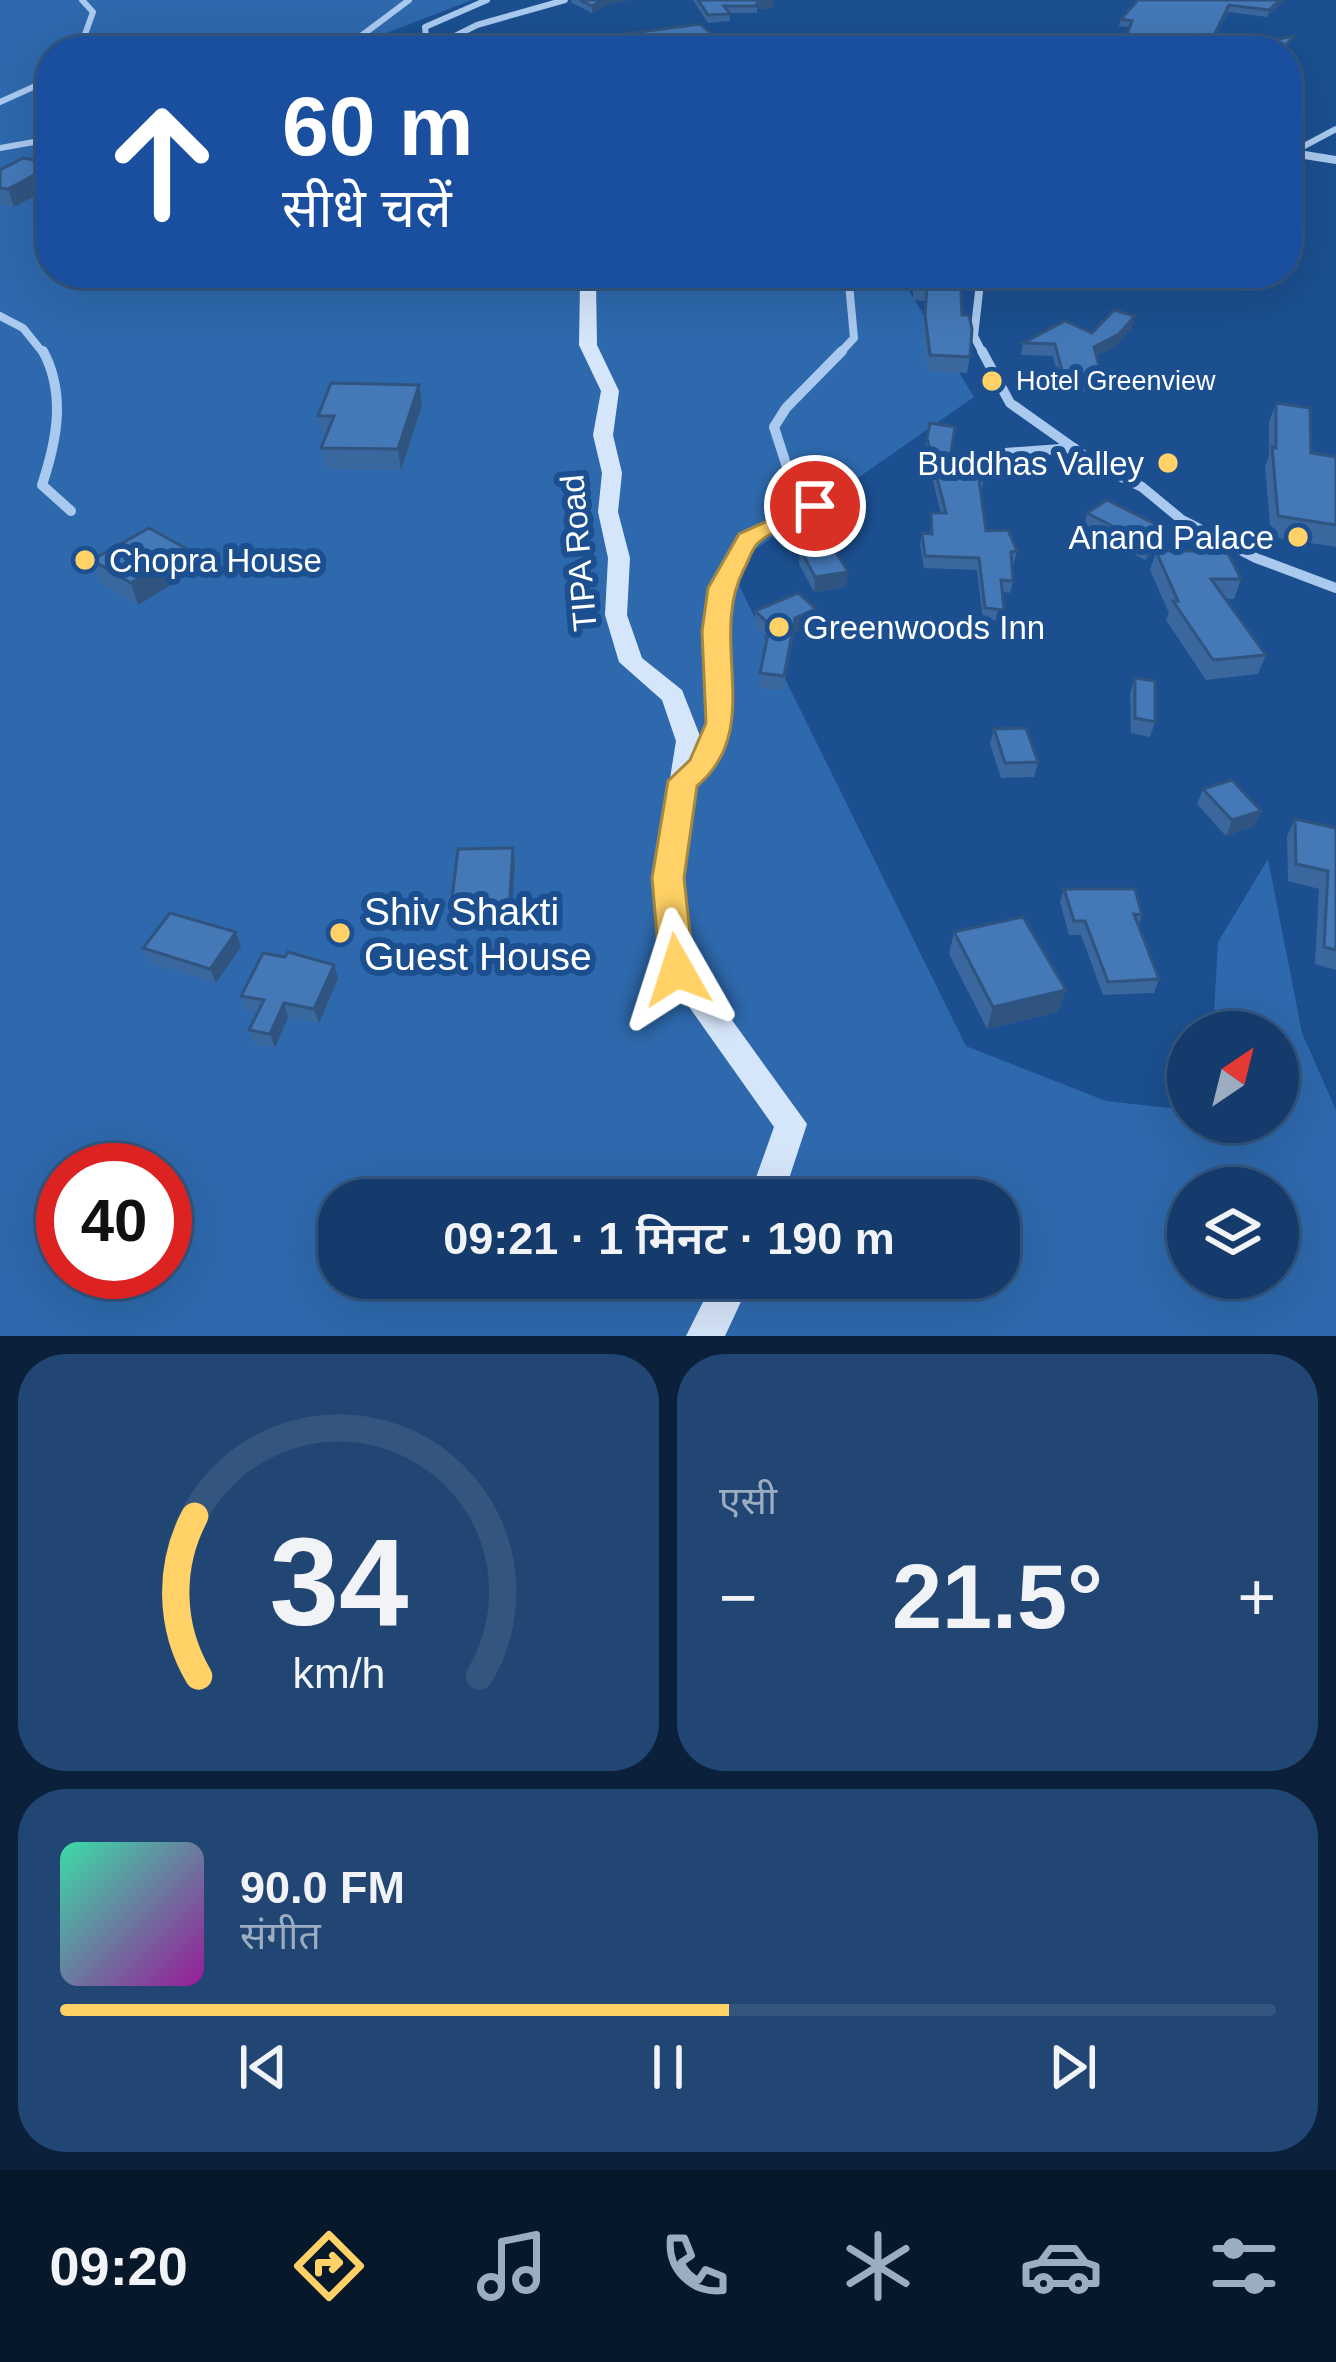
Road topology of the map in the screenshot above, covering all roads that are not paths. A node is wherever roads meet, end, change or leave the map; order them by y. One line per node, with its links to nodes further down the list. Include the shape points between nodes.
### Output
1 (82, 0): 7 (street, via 93,12)
2 (409, 0): 8 (street)
3 (487, 0): 9 (street, via 424,27)
4 (535, 0): 6 (street)
5 (565, 0): 6 (street)
6 (477, 25): 10 (street)
7 (84, 36)
8 (361, 36)
9 (426, 36)
10 (453, 36)
11 (36, 86): 12 (street)
12 (0, 102)
13 (1336, 129): 15 (street)
14 (36, 142): 16 (street)
15 (1302, 144)
16 (0, 148)
17 (1302, 153): 18 (street)
18 (1336, 160)
19 (588, 288): 27 (street, TIPA Road, via 588,345 610,391 603,435 619,558 616,614 631,662 673,696 689,741)
20 (849, 288): 27 (street, via 854,338 774,427 815,506 747,539 721,588 720,723 701,766)
21 (979, 292): 23 (street, via 974,336 1010,403)
22 (0, 316): 25 (street, via 23,324 52,364 58,423 42,485)
23 (1075, 448): 24 (street); 26 (street, via 1183,520)
24 (992, 454)
25 (71, 511)
26 (1336, 588)
27 (683, 781): 28 (street, TIPA Road, via 668,878 677,970 791,1124)
28 (772, 1179)
29 (724, 1299): 30 (street)
30 (705, 1336)

